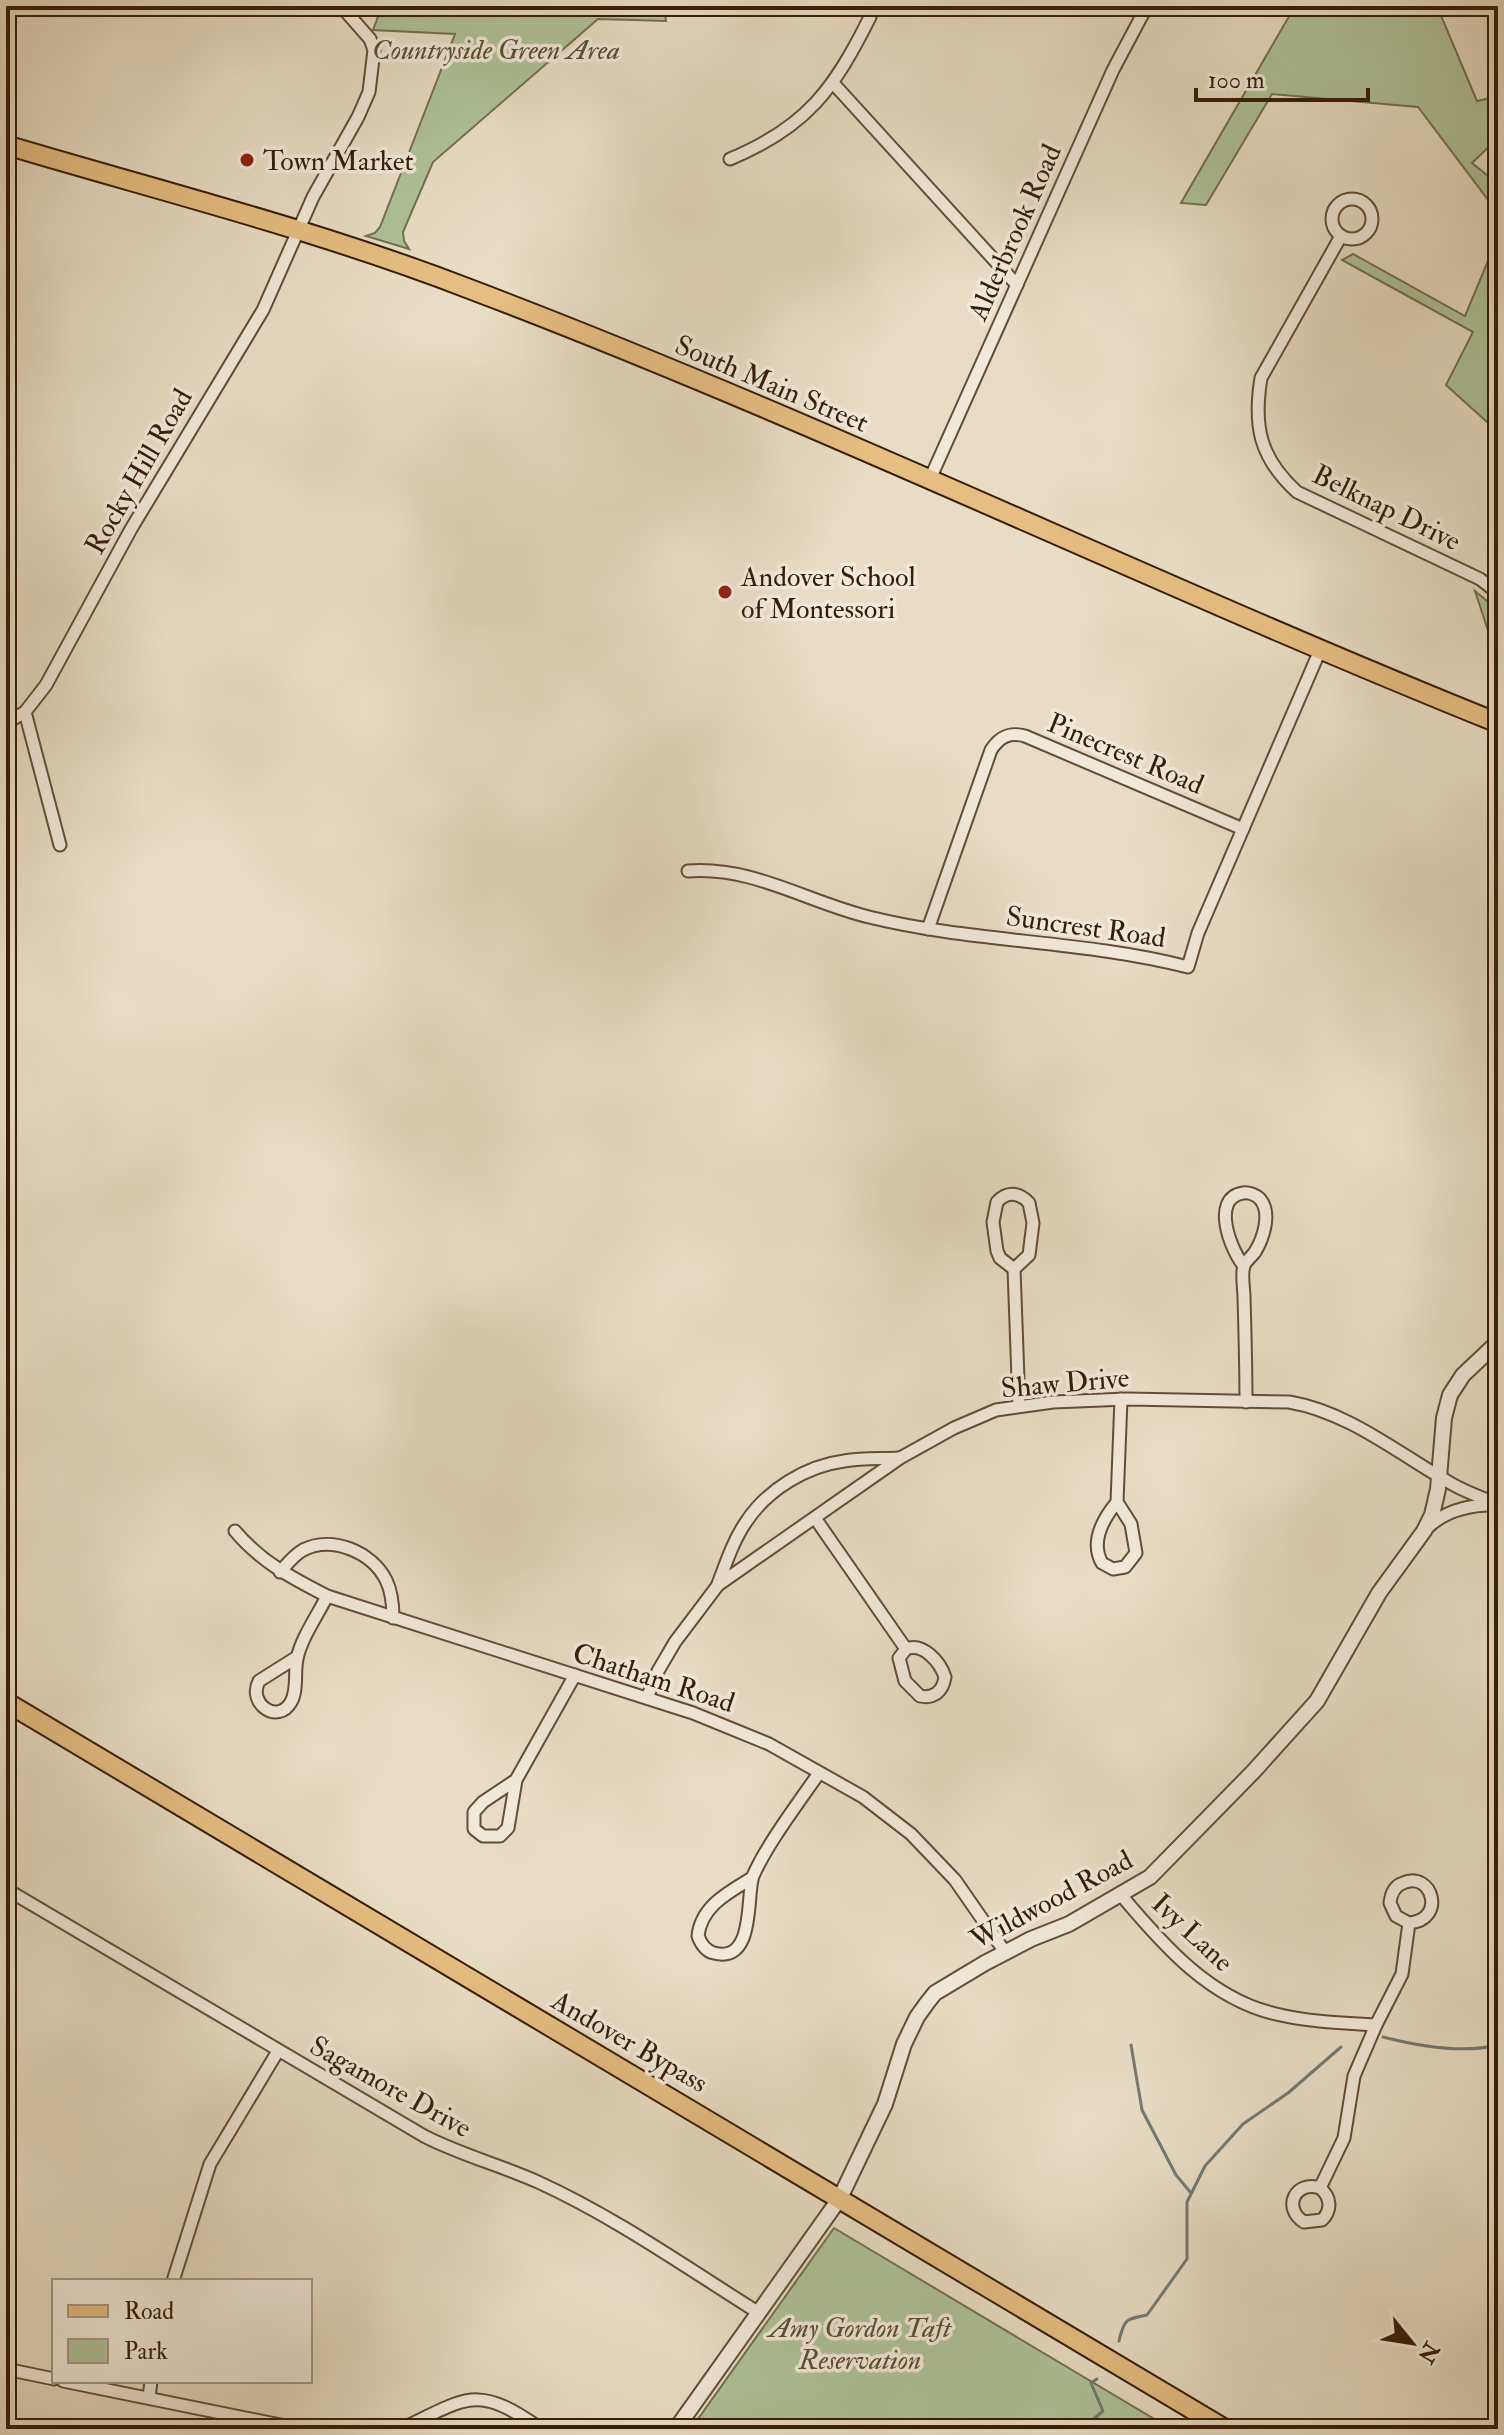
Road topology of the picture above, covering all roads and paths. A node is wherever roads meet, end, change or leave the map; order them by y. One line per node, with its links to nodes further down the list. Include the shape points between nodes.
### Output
1 (341, 6): 7 (street, Rocky Hill Road, via 374,50 369,92)
2 (1147, 6): 9 (street, Alderbrook Road)
3 (870, 17): 4 (street)
4 (833, 83): 6 (street, via 782,133); 9 (street)
5 (6, 145): 7 (main road, South Main Street)
6 (730, 159)
7 (299, 232): 10 (main road, South Main Street, via 465,287); 13 (street, Rocky Hill Road, via 263,310 131,529 46,685)
8 (1341, 236): 11 (street, Belknap Drive, via 1261,378 1257,400 1262,444 1297,492 1480,579)
9 (1017, 285): 10 (street, Alderbrook Road)
10 (930, 479): 12 (main road, South Main Street)
11 (1498, 593)
12 (1321, 648): 15 (main road, South Main Street); 16 (street, Suncrest Road)
13 (25, 712): 14 (street, Rocky Hill Road); 17 (street)
14 (6, 723)
15 (1498, 723)
16 (1243, 829): 19 (street, Suncrest Road, via 1188,967 1148,957); 19 (street, Pinecrest Road, via 1025,736 1005,736 991,750)
17 (60, 845)
18 (688, 871): 19 (street, Suncrest Road, via 760,878 869,917)
19 (928, 929)
20 (1244, 1266): 20 (street, via 1228,1239 1226,1211 1236,1195 1248,1193 1263,1204 1265,1223); 24 (street)
21 (1014, 1269): 21 (street, via 1029,1255 1033,1223 1029,1203 1011,1194 997,1202 993,1222 998,1254); 25 (street)
22 (1498, 1342): 27 (street, Wildwood Road, via 1450,1395)
23 (1121, 1399): 24 (street, Shaw Drive); 25 (street, Shaw Drive); 28 (street)
24 (1246, 1402): 27 (street, Shaw Drive, via 1289,1402 1335,1416)
25 (1019, 1406): 26 (street, Shaw Drive, via 954,1428)
26 (900, 1458): 30 (street, Shaw Drive); 34 (street, via 821,1465 781,1487 746,1522)
27 (1439, 1476): 29 (street, Shaw Drive); 32 (street, Wildwood Road, via 1436,1503)
28 (1117, 1502): 28 (street, via 1136,1545 1130,1564 1113,1569 1099,1558 1098,1545 1102,1522)
29 (1498, 1505): 32 (street, via 1460,1509)
30 (815, 1518): 34 (street, Shaw Drive); 37 (street)
31 (235, 1531): 33 (street, Chatham Road)
32 (1424, 1531): 46 (street, Wildwood Road, via 1379,1593 1307,1714 1165,1863)
33 (280, 1572): 35 (street, Chatham Road); 36 (street, via 303,1550 346,1547 380,1570 393,1599)
34 (718, 1585): 40 (street, Shaw Drive, via 675,1642)
35 (327, 1596): 36 (street, Chatham Road); 38 (street)
36 (393, 1618): 39 (street, Chatham Road)
37 (906, 1649): 37 (street, via 899,1658 905,1681 920,1696 937,1694 945,1677 938,1663 919,1647)
38 (297, 1657): 38 (street, via 293,1700 284,1710 265,1710 255,1694 259,1681)
39 (575, 1675): 40 (street, Chatham Road); 43 (street)
40 (647, 1698): 42 (street, Chatham Road, via 739,1730)
41 (6, 1702): 52 (main road, Andover Bypass)
42 (819, 1773): 44 (street); 48 (street, Chatham Road, via 863,1797 911,1834 955,1880)
43 (516, 1780): 43 (street, via 508,1828 500,1836 483,1836 474,1829 474,1812)
44 (752, 1878): 44 (street, via 750,1917 743,1935 730,1951 710,1952 698,1936 701,1923 717,1901)
45 (7, 1894): 50 (street, Sagamore Drive)
46 (1121, 1895): 48 (street, Wildwood Road); 49 (street, Ivy Lane, via 1178,1958 1227,1996 1275,2014)
47 (1409, 1923): 49 (street, via 1402,1974)
48 (1005, 1952): 52 (street, Wildwood Road, via 935,1993 917,2017 885,2104)
49 (1376, 2025): 51 (street, via 1354,2076 1344,2138)
50 (278, 2051): 53 (street, via 210,2164); 54 (street, Sagamore Drive, via 450,2149 574,2200)
51 (1320, 2188)
52 (840, 2198): 54 (street, Wildwood Road); 64 (main road, Andover Bypass)
53 (174, 2279)
54 (759, 2313): 63 (street, Wildwood Road)
55 (6, 2369): 56 (street)
56 (52, 2379)
57 (73, 2383): 59 (street)
58 (151, 2383): 59 (street)
59 (149, 2398): 60 (street)
60 (300, 2429)
61 (401, 2429): 62 (street, via 470,2399 503,2405)
62 (541, 2429)
63 (676, 2429)
64 (1225, 2429)

